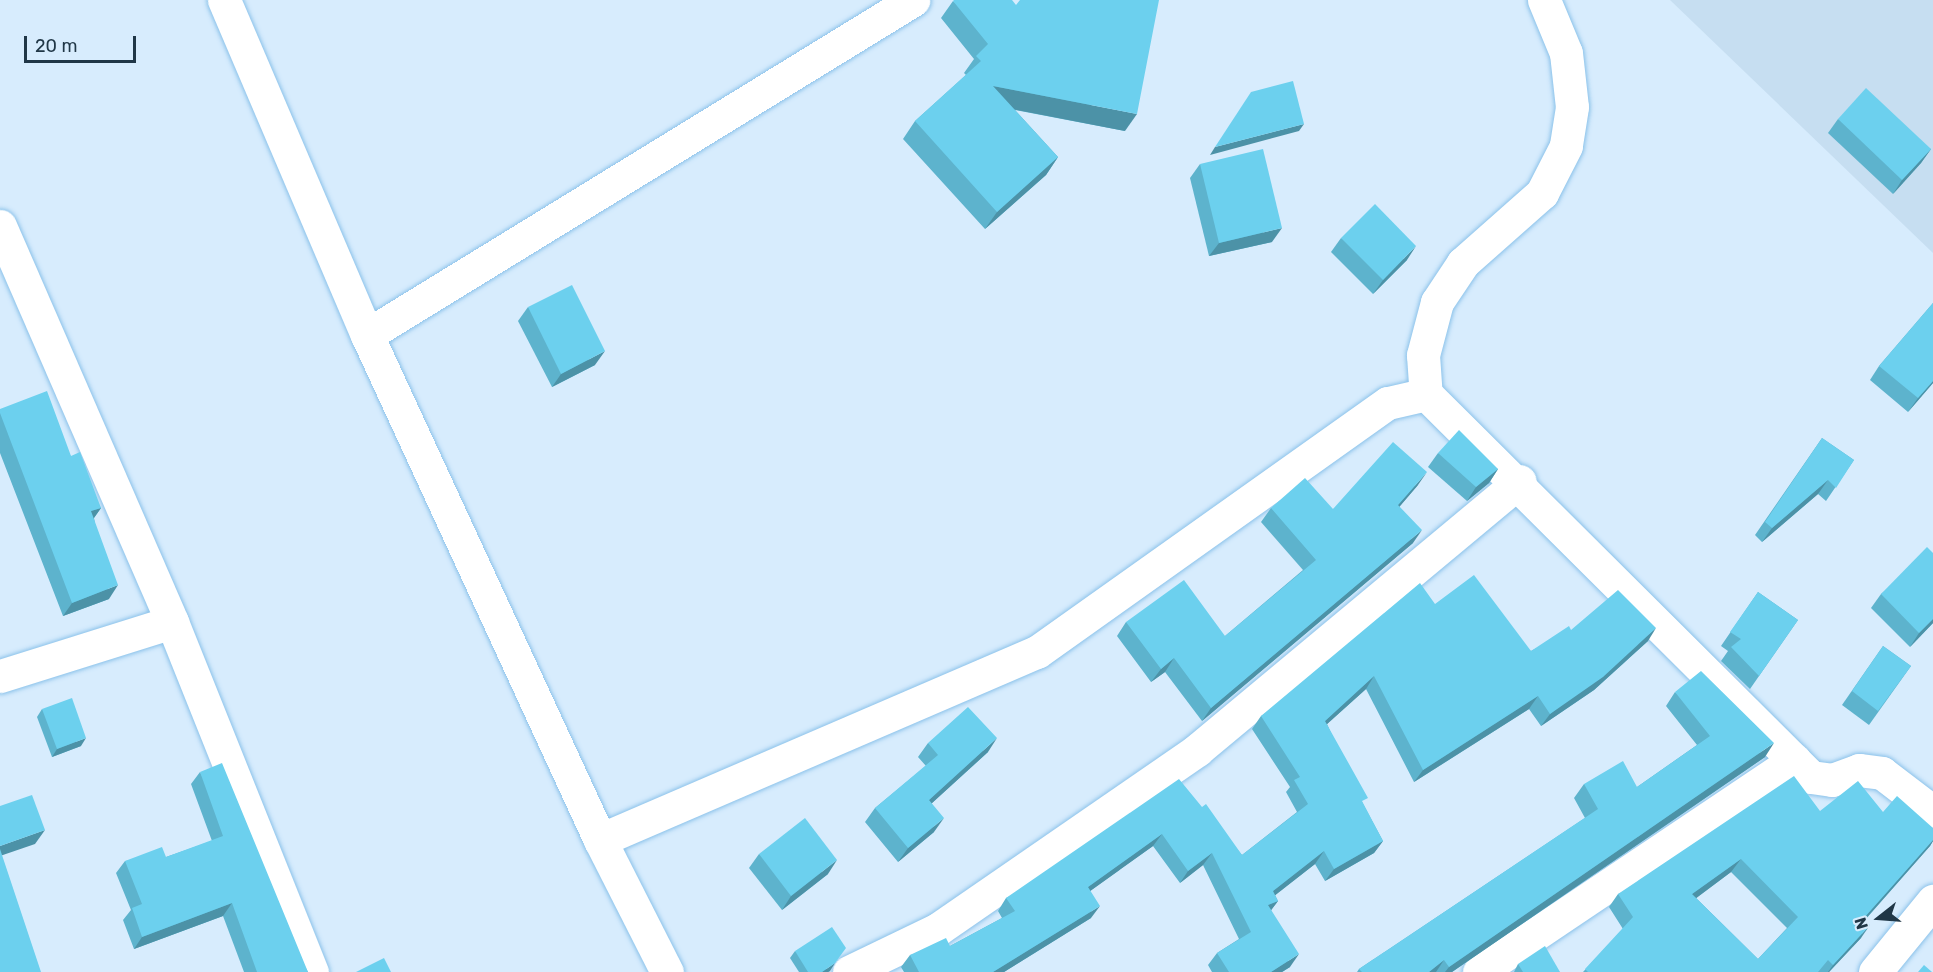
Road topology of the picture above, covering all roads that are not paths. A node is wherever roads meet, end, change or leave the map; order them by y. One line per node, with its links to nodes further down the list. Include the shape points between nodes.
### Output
1 (224, 0): 5 (street)
2 (913, 0): 5 (street)
3 (1544, 0): 6 (street, via 1566,53 1572,107 1566,146 1542,193 1463,263 1437,302 1423,355)
4 (0, 226): 8 (street)
5 (368, 335): 12 (street)
6 (1426, 394): 7 (street); 12 (street, via 1388,403 1037,652)
7 (1520, 481): 10 (street); 16 (street, via 1197,750 938,929)
8 (172, 622): 9 (street); 14 (street)
9 (0, 676)
10 (1794, 760): 11 (street, via 1811,777 1832,780 1859,770 1882,773); 17 (street)
11 (1933, 812)
12 (600, 840): 15 (street)
13 (1933, 901): 18 (street)
14 (312, 972)
15 (667, 972)
16 (849, 972)
17 (1479, 972)
18 (1875, 972)

